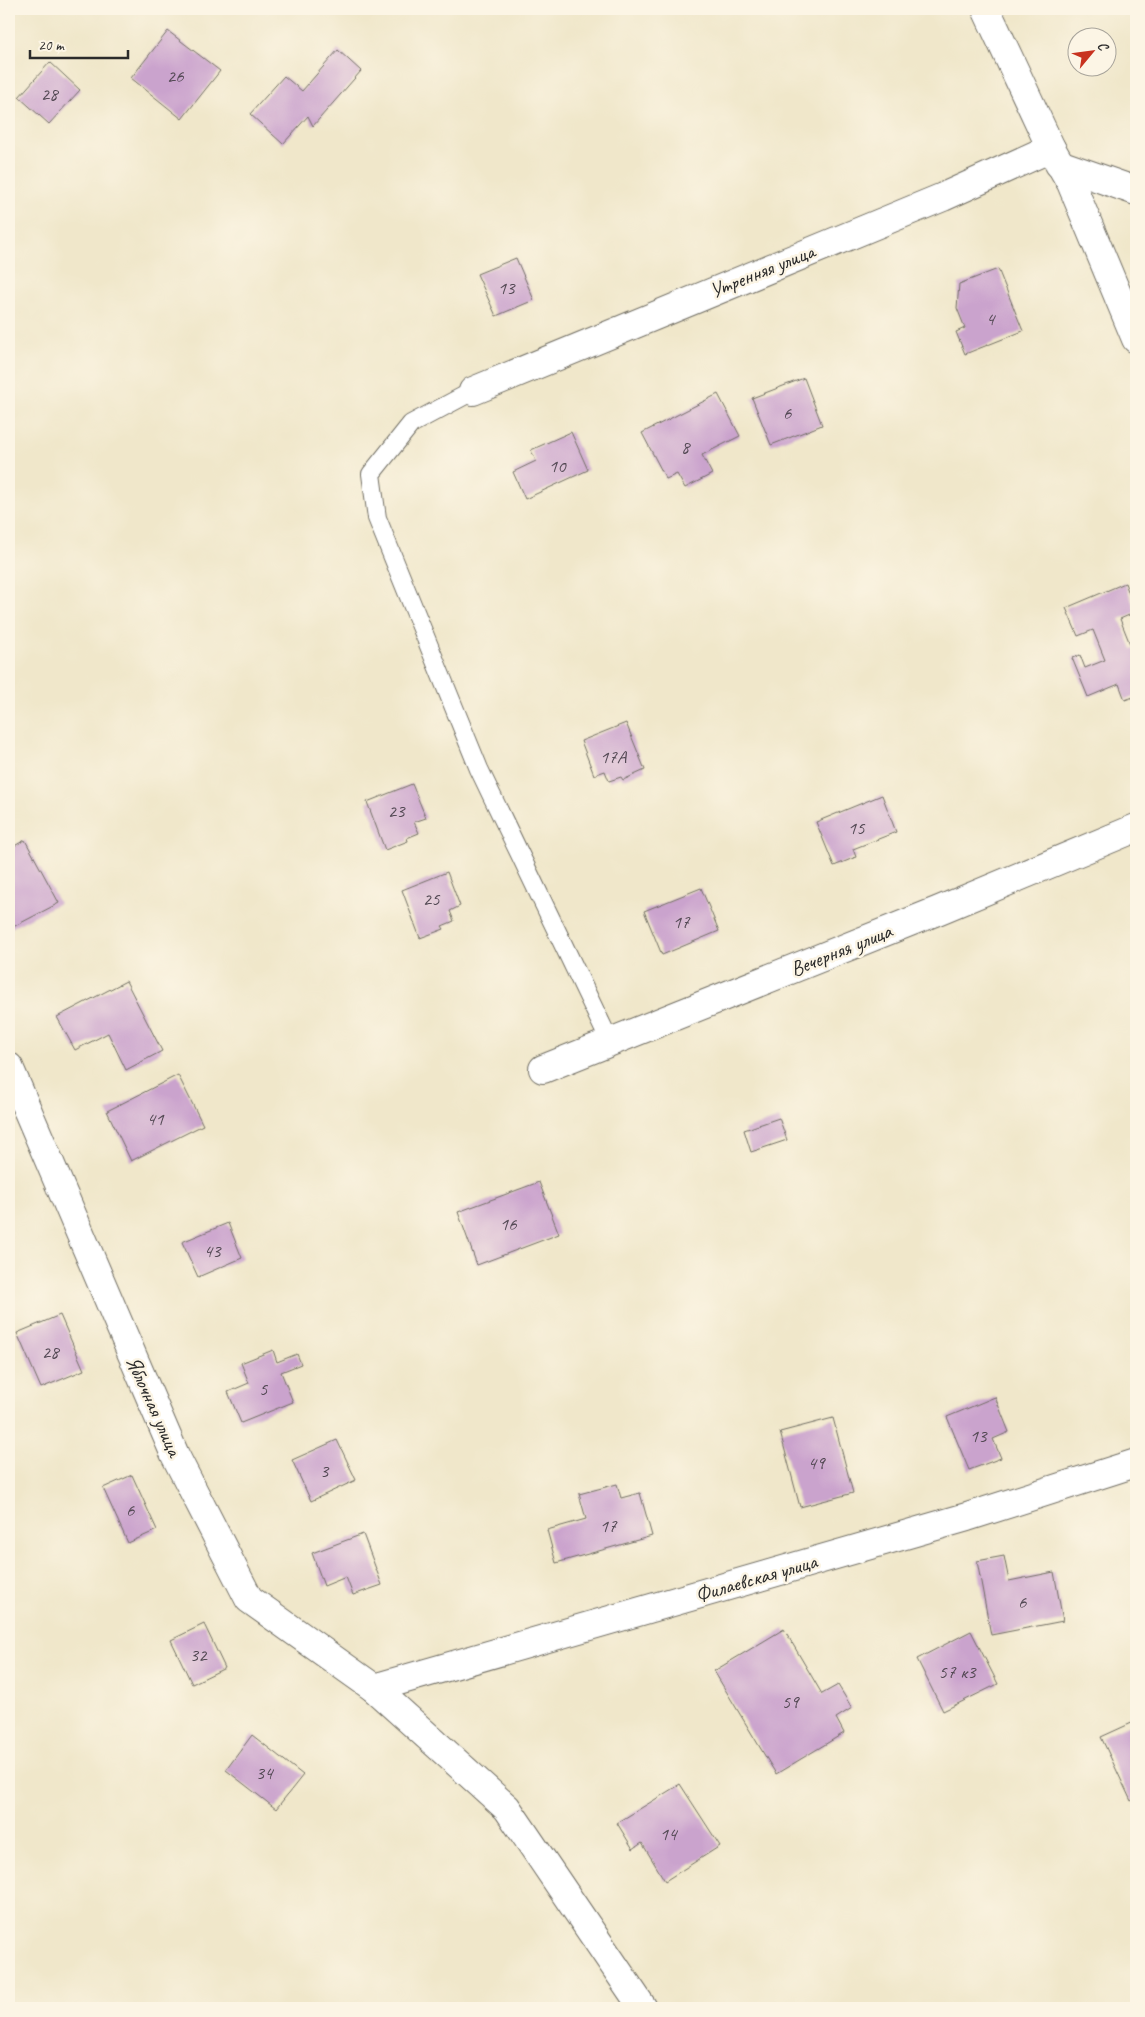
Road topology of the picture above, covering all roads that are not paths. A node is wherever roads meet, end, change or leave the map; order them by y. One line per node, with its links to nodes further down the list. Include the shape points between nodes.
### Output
1 (986, 9): 2 (street)
2 (1055, 156): 3 (street); 4 (street, via 1071,184); 5 (street, Утренняя улица, via 943,197)
3 (1136, 191)
4 (1136, 339)
5 (472, 391): 7 (lane, via 411,424 371,474 377,518 479,769)
6 (1136, 828): 7 (street, Вечерняя улица, via 937,912)
7 (610, 1042): 9 (street, Вечерняя улица)
8 (9, 1067): 11 (street, Яблочная улица, via 174,1455 249,1599)
9 (543, 1068)
10 (1136, 1463): 11 (street, Филаевская улица, via 957,1519)
11 (374, 1688): 12 (street, Яблочная улица, via 507,1808)
12 (643, 2008)

